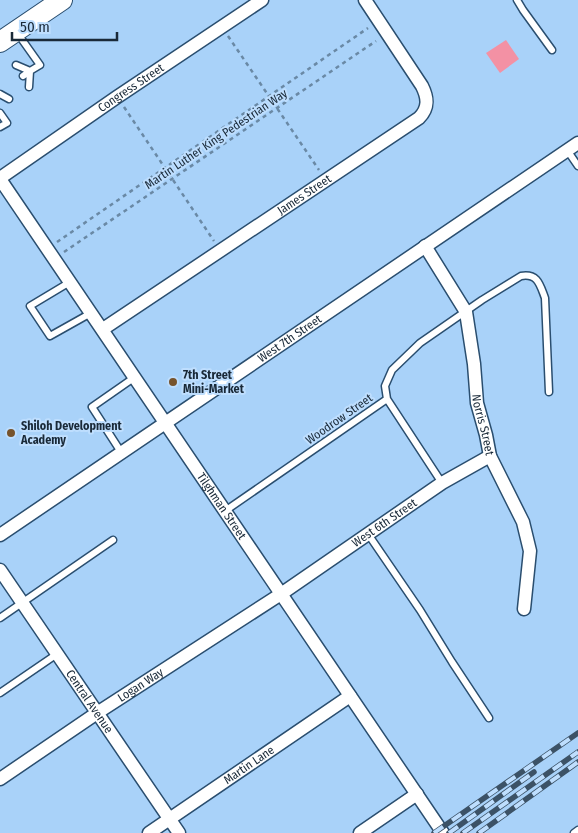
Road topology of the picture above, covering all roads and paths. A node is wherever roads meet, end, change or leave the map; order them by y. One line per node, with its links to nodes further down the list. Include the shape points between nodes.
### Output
1 (62, 0): 7 (main road)
2 (262, 0): 5 (street, Congress Street)
3 (364, 0): 6 (street)
4 (518, 0): 8 (lane)
5 (222, 27): 14 (path); 15 (street, Congress Street)
6 (383, 27): 14 (path, Martin Luther King Pedestrian Way); 17 (path, Martin Luther King Pedestrian Way); 26 (street, James Street, via 422,86 427,102 424,113)
7 (8, 36): 10 (lane, via 40,65)
8 (552, 50)
9 (16, 65): 10 (lane)
10 (30, 71): 11 (lane); 12 (lane)
11 (23, 76)
12 (29, 87)
13 (1, 92): 16 (lane)
14 (269, 96): 17 (path); 23 (path, Martin Luther King Pedestrian Way)
15 (117, 97): 23 (path); 24 (street, Congress Street)
16 (10, 99)
17 (277, 108): 25 (path, Martin Luther King Pedestrian Way); 26 (path)
18 (0, 113): 19 (lane, via 7,123)
19 (0, 127)
20 (578, 143): 21 (street, West 7th Street)
21 (567, 150): 22 (lane); 27 (street, West 7th Street)
22 (578, 166)
23 (164, 169): 25 (path); 29 (path, Martin Luther King Pedestrian Way)
24 (0, 178): 29 (street, Tilghman Street)
25 (172, 179): 28 (path); 29 (path, Martin Luther King Pedestrian Way)
26 (326, 180): 28 (street, James Street)
27 (425, 246): 31 (street, Norris Street); 37 (street, West 7th Street)
28 (221, 251): 33 (street, James Street)
29 (51, 253): 30 (street, Tilghman Street)
30 (70, 282): 32 (street, Tilghman Street); 32 (lane, via 30,306 50,336)
31 (466, 312): 35 (lane, Woodrow Street, via 521,276 534,277 545,298); 36 (lane, Woodrow Street, via 420,343 392,370 385,386); 39 (street, Norris Street, via 477,403)
32 (91, 313): 33 (street, Tilghman Street)
33 (103, 329): 34 (street, Tilghman Street)
34 (134, 377): 37 (street, Tilghman Street); 38 (lane, via 92,407)
35 (549, 392)
36 (387, 399): 40 (lane); 41 (lane, Woodrow Street)
37 (165, 422): 38 (street, West 7th Street); 41 (street, Tilghman Street)
38 (121, 452): 43 (street, West 7th Street)
39 (490, 456): 40 (street, West 6th Street); 48 (street, Norris Street, via 524,522 530,551)
40 (442, 483): 42 (street, West 6th Street)
41 (226, 511): 46 (street, Tilghman Street)
42 (368, 534): 46 (street, West 6th Street); 54 (lane)
43 (0, 535)
44 (113, 540): 47 (lane)
45 (0, 570): 47 (street, Central Avenue)
46 (282, 594): 52 (street, Tilghman Street); 53 (street, Logan Way)
47 (23, 603): 49 (lane); 50 (street, Central Avenue)
48 (524, 609)
49 (0, 618)
50 (58, 654): 51 (lane); 53 (street, Central Avenue)
51 (0, 693)
52 (350, 696): 56 (street, Tilghman Street); 57 (street, Martin Lane)
53 (97, 713): 55 (street, Logan Way); 57 (street, Central Avenue)
54 (489, 718)
55 (0, 779)
56 (417, 794): 61 (street); 62 (street, Tilghman Street)
57 (170, 819): 59 (street, Martin Lane); 60 (street, Central Avenue)
58 (578, 830): 63 (lane)
59 (149, 833)
60 (179, 833)
61 (360, 833)
62 (444, 833)
63 (574, 833)

